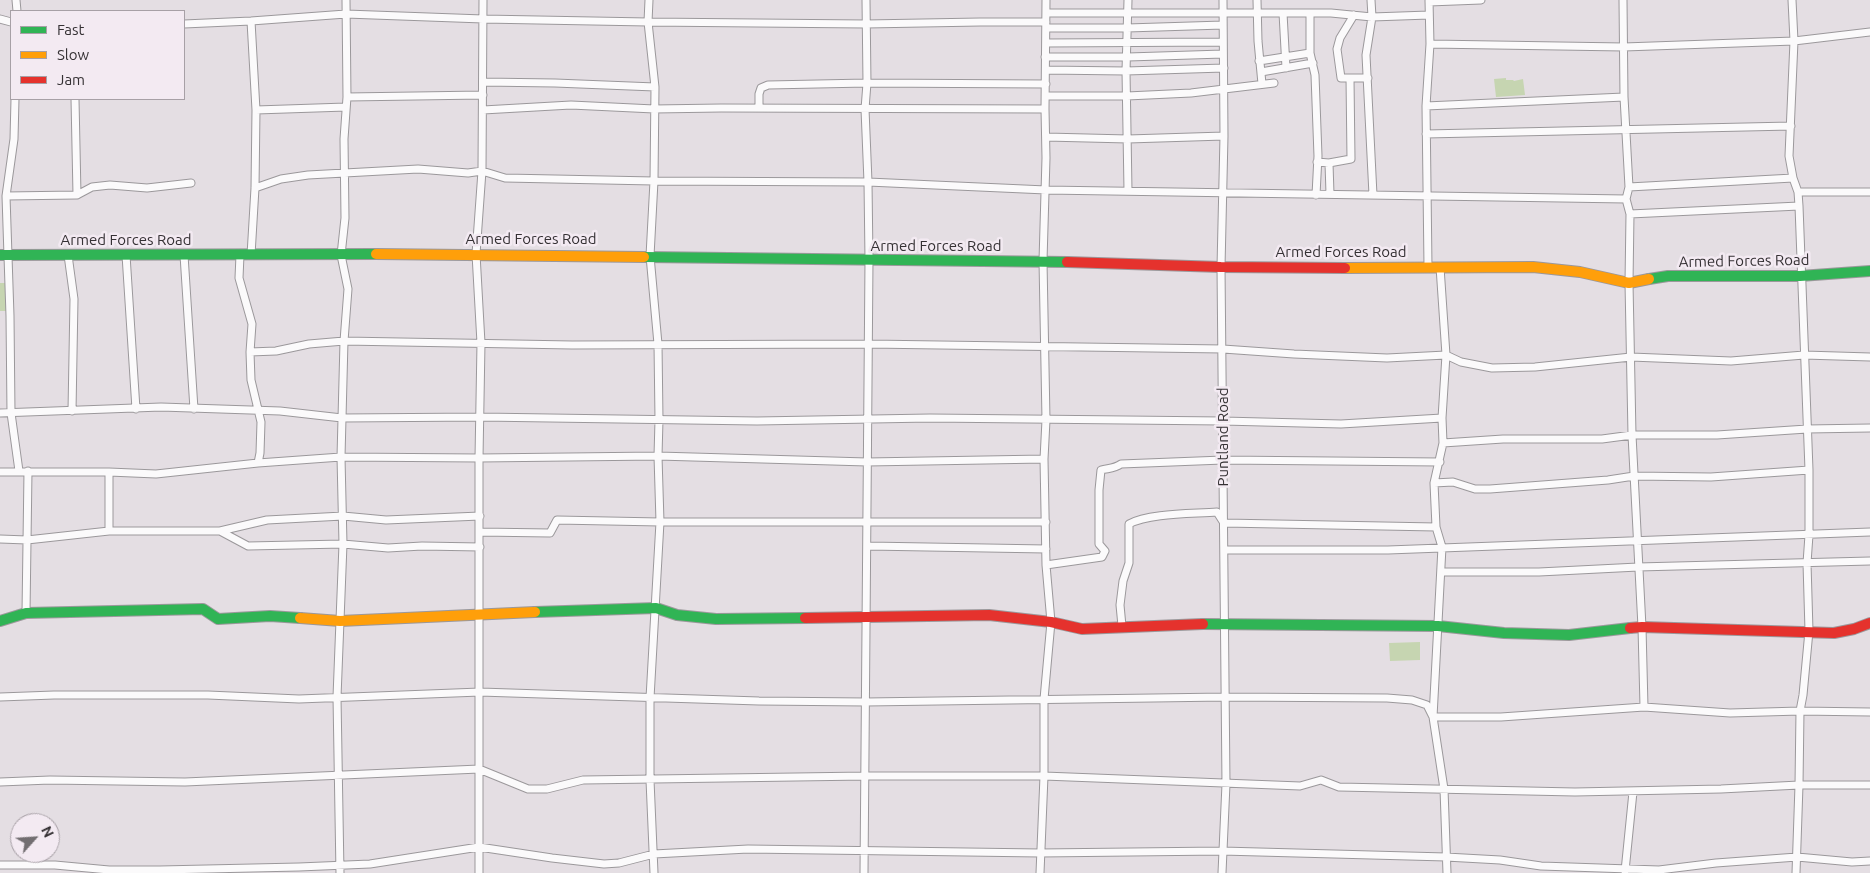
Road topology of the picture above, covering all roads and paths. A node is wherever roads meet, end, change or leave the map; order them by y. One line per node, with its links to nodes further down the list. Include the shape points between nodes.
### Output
1 (346, 0): 20 (street)
2 (483, 0): 24 (street)
3 (649, 0): 26 (street)
4 (866, 0): 28 (street)
5 (1046, 0): 14 (street)
6 (1128, 0): 15 (street)
7 (1222, 0): 16 (street, Puntland Road)
8 (1256, 0): 17 (street)
9 (1371, 0): 23 (street)
10 (1481, 0): 13 (street)
11 (1623, 0): 38 (street)
12 (1792, 0): 33 (street)
13 (1429, 1): 21 (street)
14 (1046, 13): 15 (street); 29 (street)
15 (1128, 13): 16 (street); 31 (street)
16 (1223, 13): 17 (street); 30 (street, Puntland Road)
17 (1257, 13): 18 (street); 44 (street)
18 (1283, 13): 19 (street); 41 (street)
19 (1310, 13): 22 (street); 39 (street)
20 (346, 14): 24 (street); 25 (street); 63 (street)
21 (1429, 14): 23 (street); 37 (street)
22 (1354, 15): 23 (street); 51 (street, via 1337,49 1341,78)
23 (1372, 18): 52 (street, via 1366,55)
24 (483, 20): 26 (street); 53 (street)
25 (251, 21): 27 (street); 73 (street)
26 (648, 22): 28 (street); 58 (street)
27 (185, 24)
28 (866, 24): 29 (street, via 980,22); 54 (street)
29 (1046, 25): 31 (street); 35 (street)
30 (1223, 25): 31 (street); 34 (street, Puntland Road)
31 (1127, 28): 36 (street)
32 (1870, 32): 33 (street)
33 (1794, 41): 38 (street); 75 (street)
34 (1223, 42): 36 (street); 40 (street, Puntland Road)
35 (1046, 43): 36 (street); 42 (street)
36 (1128, 43): 43 (street)
37 (1430, 44): 38 (street); 67 (street)
38 (1624, 47): 64 (street)
39 (1310, 52): 41 (street); 45 (street)
40 (1223, 54): 43 (street); 46 (street, Puntland Road)
41 (1285, 56): 44 (street); 47 (street)
42 (1046, 57): 43 (street); 48 (street)
43 (1128, 57): 49 (street)
44 (1259, 61): 50 (street)
45 (1313, 63): 47 (street); 81 (street)
46 (1224, 68): 49 (street); 59 (street, Puntland Road)
47 (1286, 68): 50 (street)
48 (1046, 70): 49 (street); 56 (street)
49 (1126, 71): 62 (street)
50 (1260, 72): 57 (street)
51 (1350, 78): 52 (street); 82 (street, via 1351,159)
52 (1368, 78): 99 (street)
53 (483, 82): 58 (street); 60 (street)
54 (867, 83): 56 (street); 69 (street, via 768,85 761,88); 71 (street)
55 (1274, 83): 57 (street)
56 (1046, 84): 61 (street)
57 (1262, 84): 59 (street)
58 (655, 87): 70 (street)
59 (1223, 88): 62 (street); 78 (street, Puntland Road)
60 (483, 95): 63 (street); 74 (street)
61 (1046, 96): 62 (street); 72 (street)
62 (1127, 96): 80 (street)
63 (347, 97): 68 (street)
64 (1624, 97): 67 (street); 76 (street)
65 (15, 100): 101 (street, via 14,139)
66 (75, 100): 97 (street)
67 (1426, 106): 77 (street)
68 (346, 107): 73 (street); 84 (street)
69 (759, 108): 70 (street); 71 (street)
70 (654, 109): 74 (street, via 571,105); 86 (street)
71 (865, 109): 72 (street); 87 (street)
72 (1045, 109): 79 (street)
73 (256, 110): 90 (street)
74 (483, 110): 83 (street)
75 (1791, 126): 76 (street); 85 (street, via 1789,156)
76 (1627, 130): 77 (street); 89 (street)
77 (1426, 134): 100 (street)
78 (1224, 136): 80 (street); 95 (street, Puntland Road)
79 (1046, 137): 80 (street); 91 (street)
80 (1128, 139): 92 (street)
81 (1317, 162): 82 (street); 98 (street)
82 (1329, 163): 96 (street)
83 (482, 171): 84 (street); 86 (street, via 505,178); 105 (street)
84 (345, 172): 90 (street, via 308,174); 111 (street)
85 (1793, 178): 89 (street); 93 (street)
86 (654, 181): 87 (street); 112 (street)
87 (868, 182): 91 (street); 113 (street)
88 (191, 183): 97 (street, via 147,188 110,185 92,187)
89 (1629, 186): 102 (street)
90 (255, 188): 110 (street)
91 (1046, 190): 92 (street); 114 (street)
92 (1128, 191): 95 (street)
93 (1798, 192): 94 (street); 103 (street)
94 (1870, 192)
95 (1222, 193): 98 (street); 116 (street, Puntland Road)
96 (1330, 194): 98 (street); 99 (street)
97 (77, 195): 101 (street)
98 (1316, 195)
99 (1373, 195): 100 (street)
100 (1428, 195): 102 (street); 117 (street)
101 (6, 196): 106 (street)
102 (1626, 198): 104 (street)
103 (1799, 206): 104 (street); 119 (street)
104 (1630, 214): 120 (street)
105 (476, 254): 111 (street, Armed Forces Road); 112 (street, Armed Forces Road); 122 (street)
106 (4, 255): 107 (street, Armed Forces Road); 137 (street)
107 (68, 255): 108 (street, Armed Forces Road); 135 (street, via 74,299)
108 (126, 255): 109 (street, Armed Forces Road); 132 (street)
109 (184, 255): 110 (street, Armed Forces Road); 133 (street)
110 (245, 255): 111 (street, Armed Forces Road); 127 (street, via 239,278 252,324)
111 (341, 255): 121 (street, via 348,289)
112 (650, 256): 113 (street, Armed Forces Road); 123 (street)
113 (869, 260): 114 (street, Armed Forces Road); 124 (street)
114 (1043, 261): 116 (street, Armed Forces Road); 125 (street)
115 (1440, 266): 117 (street, Armed Forces Road); 120 (street, Armed Forces Road, via 1533,267 1580,272); 128 (street)
116 (1221, 267): 117 (street, Armed Forces Road); 126 (street, Puntland Road)
117 (1428, 267)
118 (1870, 270): 119 (street, Armed Forces Road)
119 (1800, 276): 120 (street, Armed Forces Road, via 1668,276); 129 (street)
120 (1628, 283): 130 (street)
121 (344, 341): 122 (street); 127 (street); 139 (street)
122 (482, 343): 123 (street); 138 (street)
123 (658, 344): 124 (street); 142 (street)
124 (869, 344): 125 (street); 140 (street)
125 (1046, 347): 126 (street); 143 (street)
126 (1223, 349): 128 (street, via 1387,358); 144 (street, Puntland Road)
127 (250, 352): 134 (street)
128 (1446, 356): 130 (street, via 1492,368); 141 (street)
129 (1804, 356): 130 (street, via 1731,361); 131 (street); 146 (street)
130 (1631, 357): 147 (street)
131 (1870, 358)
132 (136, 409): 133 (street); 135 (street)
133 (194, 409): 134 (street)
134 (257, 410): 139 (street); 156 (street, via 260,422)
135 (72, 411): 137 (street)
136 (0, 413): 137 (street)
137 (11, 413): 158 (street)
138 (481, 417): 139 (street); 142 (street); 151 (street)
139 (342, 418): 150 (street)
140 (868, 418): 142 (street); 143 (street); 154 (street)
141 (1442, 418): 144 (street, via 1341,424); 148 (street)
142 (659, 420): 149 (street)
143 (1046, 420): 144 (street); 152 (street)
144 (1223, 420): 153 (street, Puntland Road)
145 (1870, 428): 146 (street)
146 (1807, 429): 147 (street, via 1717,435); 157 (street)
147 (1632, 435): 148 (street); 162 (street)
148 (1443, 443): 155 (street)
149 (658, 456): 151 (street); 154 (street); 167 (street)
150 (341, 457): 151 (street); 156 (street); 164 (street)
151 (479, 458): 165 (street)
152 (1044, 459): 154 (street); 168 (street)
153 (1223, 460): 155 (street); 169 (street, Puntland Road); 187 (street, via 1121,464 1115,469 1100,470 1099,544 1105,551 1102,557)
154 (867, 462): 166 (street)
155 (1440, 462): 163 (street)
156 (258, 463): 161 (street, via 156,474)
157 (1809, 470): 162 (street, via 1711,477); 175 (street)
158 (19, 471): 159 (street); 160 (street)
159 (28, 471): 161 (street); 177 (street)
160 (0, 472)
161 (108, 472): 171 (street)
162 (1634, 476): 163 (street, via 1490,489); 178 (street)
163 (1434, 482): 170 (street)
164 (343, 516): 165 (street, via 386,520); 172 (street, via 266,520); 179 (street)
165 (480, 516): 173 (street)
166 (867, 521): 167 (street); 168 (street); 180 (street)
167 (660, 522): 173 (street, via 557,520 550,533); 190 (street)
168 (1046, 522): 183 (street)
169 (1224, 523): 170 (street); 184 (street, Puntland Road); 199 (street, via 1216,512 1157,517 1129,524 1130,562 1123,581)
170 (1436, 527): 181 (street)
171 (109, 531): 172 (street); 177 (street)
172 (220, 532): 179 (street, via 248,546)
173 (480, 532): 182 (street)
174 (1870, 532): 175 (street)
175 (1809, 535): 178 (street); 186 (street)
176 (0, 539): 177 (street)
177 (27, 540): 191 (street)
178 (1636, 541): 181 (street); 188 (street)
179 (343, 544): 182 (street, via 388,548); 195 (street)
180 (868, 546): 183 (street); 193 (street)
181 (1442, 547): 184 (street); 189 (street)
182 (480, 548): 192 (street)
183 (1046, 549): 187 (street)
184 (1225, 550): 198 (street, Puntland Road)
185 (1870, 561): 186 (street)
186 (1807, 563): 188 (street); 202 (street)
187 (1046, 566): 196 (street)
188 (1638, 567): 189 (street); 201 (street)
189 (1442, 572): 200 (street)
190 (656, 608): 192 (street); 193 (street, via 677,615 716,619); 207 (street)
191 (26, 614): 194 (street); 195 (street, via 203,609 218,619 270,616)
192 (480, 614): 195 (street); 203 (street)
193 (867, 618): 196 (street, via 989,615); 209 (street)
194 (0, 621)
195 (340, 621): 205 (street)
196 (1051, 622): 199 (street, via 1082,629); 208 (street)
197 (1870, 623): 202 (street, via 1854,630)
198 (1225, 624): 199 (street); 200 (street); 206 (street, Puntland Road)
199 (1122, 626)
200 (1438, 626): 201 (street, via 1561,635); 213 (street)
201 (1642, 627): 202 (street, via 1766,632); 210 (street)
202 (1809, 630): 211 (street)
203 (480, 692): 205 (street); 207 (street); 214 (street)
204 (0, 697): 205 (street)
205 (337, 697): 215 (street)
206 (1225, 697): 208 (street); 213 (street, via 1412,700 1427,705); 220 (street, Puntland Road)
207 (650, 698): 209 (street); 218 (street)
208 (1044, 700): 209 (street); 217 (street)
209 (866, 702): 216 (street)
210 (1644, 707): 211 (street, via 1730,713); 213 (street, via 1501,717)
211 (1800, 711): 212 (street); 221 (street)
212 (1870, 712)
213 (1433, 718): 223 (street)
214 (479, 769): 215 (street); 218 (street, via 528,788 547,789 583,780); 225 (street)
215 (339, 776): 219 (street, via 185,782); 234 (street)
216 (866, 776): 217 (street); 218 (street); 226 (street)
217 (1044, 776): 220 (street); 228 (street)
218 (650, 780): 229 (street)
219 (0, 782)
220 (1226, 784): 223 (street, via 1300,786 1321,780 1339,787); 227 (street, Puntland Road)
221 (1799, 785): 222 (street); 224 (street); 231 (street)
222 (1870, 785)
223 (1444, 789): 224 (street); 230 (street)
224 (1633, 792): 235 (street)
225 (479, 847): 229 (street, via 604,864); 234 (street); 236 (street)
226 (864, 851): 228 (street); 229 (street, via 748,849); 238 (street)
227 (1222, 851): 228 (street); 230 (street); 240 (street, Puntland Road)
228 (1040, 853): 239 (street)
229 (654, 854): 237 (street)
230 (1446, 857): 235 (street); 241 (street)
231 (1797, 857): 232 (street); 235 (street); 242 (street)
232 (1870, 861)
233 (0, 865): 234 (street, via 160,870)
234 (340, 869)
235 (1625, 871)
236 (479, 873)
237 (654, 873)
238 (864, 873)
239 (1040, 873)
240 (1222, 873)
241 (1447, 873)
242 (1796, 873)

